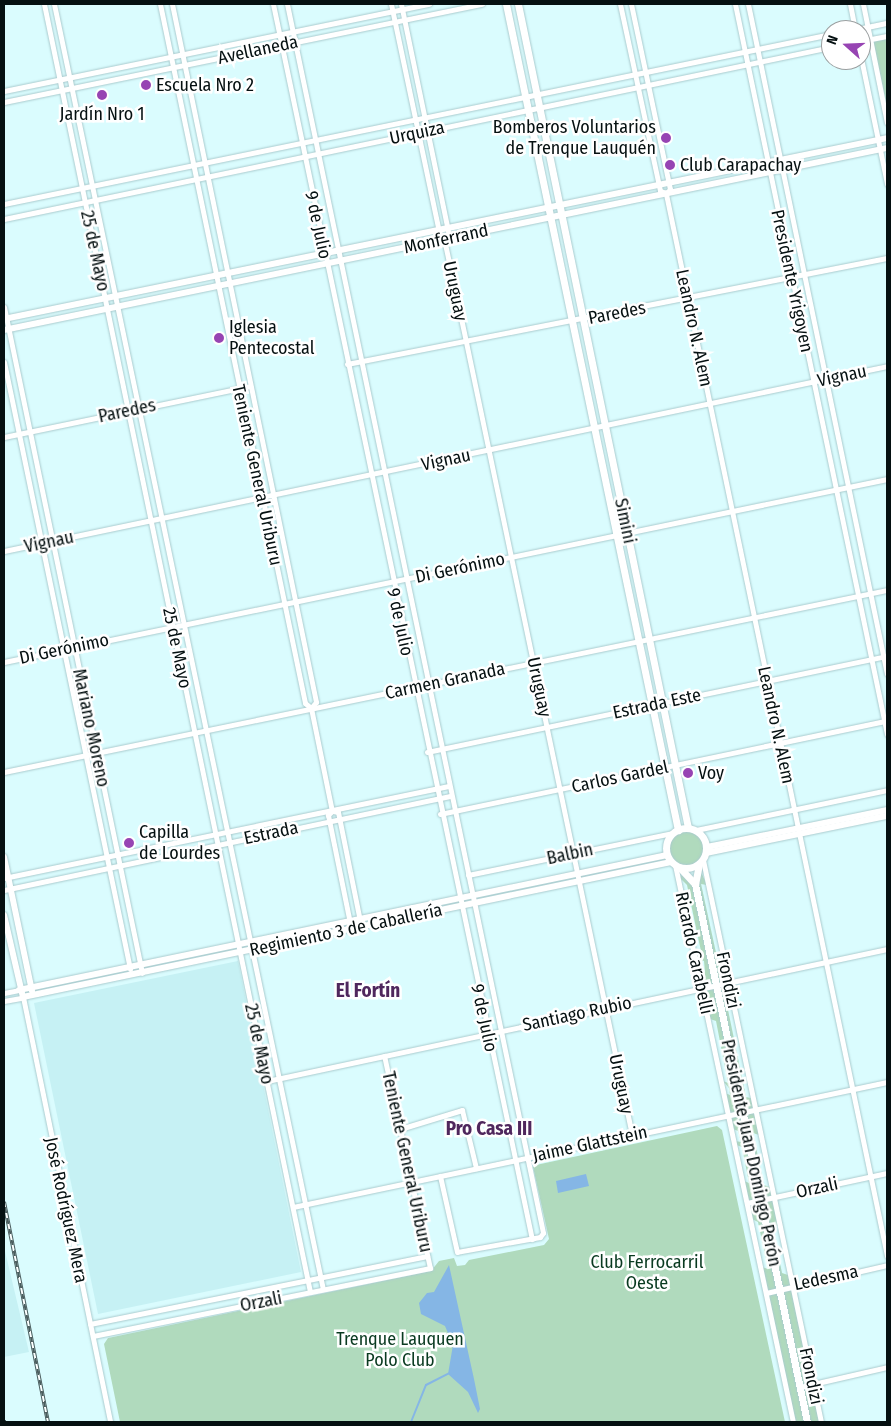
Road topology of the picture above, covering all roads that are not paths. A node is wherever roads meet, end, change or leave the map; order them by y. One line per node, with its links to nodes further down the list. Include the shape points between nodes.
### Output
1 (44, 4): 47 (street, 25 de Mayo)
2 (54, 4): 46 (street, 25 de Mayo)
3 (160, 4): 38 (street, Teniente General Uriburu)
4 (172, 4): 37 (street, Teniente General Uriburu)
5 (273, 4): 27 (street, 9 de Julio)
6 (287, 4): 26 (street, 9 de Julio)
7 (391, 4): 19 (street, Uruguay)
8 (429, 4): 18 (street, Avellaneda)
9 (482, 4): 20 (street, Avellaneda)
10 (506, 4): 54 (main road, Simini)
11 (518, 4): 53 (main road, Simini)
12 (620, 4): 45 (street)
13 (631, 4): 44 (street, Leandro N. Alem)
14 (735, 4): 36 (street, Presidente Yrigoyen)
15 (748, 4): 35 (street, Presidente Yrigoyen)
16 (850, 4): 21 (street)
17 (863, 4): 22 (street)
18 (402, 6): 19 (street, Avellaneda); 20 (street)
19 (393, 11): 23 (street, Uruguay); 26 (street, Avellaneda)
20 (405, 20): 23 (street, Avellaneda); 58 (street)
21 (852, 20)
22 (866, 20)
23 (395, 22): 31 (street, Avellaneda); 59 (street, Uruguay)
24 (887, 23): 25 (street)
25 (871, 26)
26 (293, 32): 27 (street, Avellaneda); 31 (street, 9 de Julio)
27 (279, 35): 33 (street, 9 de Julio); 37 (street, Avellaneda)
28 (821, 36): 35 (street, Urquiza)
29 (887, 36): 30 (street)
30 (871, 39)
31 (295, 42): 33 (street, Avellaneda); 64 (street, 9 de Julio)
32 (871, 44): 60 (street)
33 (281, 45): 40 (street, Avellaneda); 66 (street, 9 de Julio)
34 (821, 49): 39 (street, Urquiza)
35 (757, 50): 36 (street, Urquiza); 39 (street, Presidente Yrigoyen)
36 (745, 52): 41 (street, Presidente Yrigoyen); 44 (street, Urquiza)
37 (182, 55): 38 (street, Avellaneda); 40 (street, Teniente General Uriburu)
38 (171, 57): 42 (street, Teniente General Uriburu); 46 (street, Avellaneda)
39 (760, 62): 41 (street, Urquiza); 70 (street, Presidente Yrigoyen)
40 (184, 65): 42 (street, Avellaneda); 72 (street, Teniente General Uriburu)
41 (748, 65): 48 (street, Urquiza); 71 (street, Presidente Yrigoyen)
42 (173, 68): 50 (street, Avellaneda); 73 (street, Teniente General Uriburu)
43 (863, 70): 65 (street)
44 (646, 72): 45 (street, Urquiza); 48 (street, Leandro N. Alem)
45 (635, 75): 49 (street); 53 (street, Urquiza)
46 (69, 78): 47 (street, Avellaneda); 50 (street, 25 de Mayo)
47 (59, 80): 51 (street, 25 de Mayo); 52 (street, Avellaneda)
48 (648, 85): 49 (street, Urquiza); 78 (street, Leandro N. Alem)
49 (638, 87): 56 (street, Urquiza); 80 (street)
50 (72, 88): 51 (street, Avellaneda); 81 (street, 25 de Mayo)
51 (62, 90): 55 (street, Avellaneda); 82 (street, 25 de Mayo)
52 (4, 91)
53 (537, 95): 54 (street, Urquiza); 56 (main road, Simini)
54 (525, 97): 57 (main road, Simini); 58 (street, Urquiza)
55 (4, 102)
56 (540, 108): 57 (street, Urquiza); 87 (main road, Simini)
57 (528, 110): 61 (street, Urquiza); 88 (main road, Simini)
58 (425, 118): 59 (street, Urquiza); 61 (street)
59 (416, 120): 62 (street, Uruguay); 64 (street, Urquiza)
60 (887, 123)
61 (428, 131): 62 (street, Urquiza); 92 (street)
62 (418, 133): 68 (street, Urquiza); 93 (street, Uruguay)
63 (887, 138): 65 (street, Monferrand)
64 (315, 140): 66 (street, Urquiza); 68 (street, 9 de Julio)
65 (878, 140): 67 (street); 70 (street, Monferrand)
66 (302, 143): 69 (street, 9 de Julio); 72 (street, Urquiza)
67 (884, 149): 74 (street, Monferrand); 79 (street)
68 (318, 154): 69 (street, Urquiza); 95 (street, 9 de Julio)
69 (304, 156): 76 (street, Urquiza); 96 (street, 9 de Julio)
70 (780, 160): 71 (street, Monferrand); 74 (street, Presidente Yrigoyen)
71 (768, 162): 75 (street, Presidente Yrigoyen); 78 (street, Monferrand)
72 (204, 163): 73 (street, Urquiza); 76 (street, Teniente General Uriburu)
73 (193, 166): 77 (street, Teniente General Uriburu); 81 (street, Urquiza)
74 (782, 170): 75 (street, Monferrand); 101 (street, Presidente Yrigoyen)
75 (770, 172): 83 (street, Monferrand); 103 (street, Presidente Yrigoyen)
76 (207, 176): 77 (street, Urquiza); 100 (street, Teniente General Uriburu)
77 (196, 179): 84 (street, Urquiza); 102 (street, Teniente General Uriburu)
78 (669, 183): 80 (street, Monferrand); 83 (street, Leandro N. Alem)
79 (887, 184)
80 (658, 185): 83 (street, Leandro N. Alem); 87 (street, Monferrand)
81 (92, 186): 82 (street, Urquiza); 84 (street, 25 de Mayo)
82 (82, 188): 85 (street, 25 de Mayo); 86 (street, Urquiza)
83 (666, 194): 89 (street, Monferrand); 107 (street, Leandro N. Alem)
84 (95, 200): 85 (street, Urquiza); 106 (street, 25 de Mayo)
85 (85, 202): 90 (street, Urquiza); 108 (street, 25 de Mayo)
86 (4, 204)
87 (560, 205): 88 (street, Monferrand); 89 (main road, Simini)
88 (548, 208): 91 (main road, Simini); 92 (street, Monferrand)
89 (562, 215): 91 (street, Monferrand); 113 (main road, Simini)
90 (4, 218)
91 (550, 218): 94 (street, Monferrand); 114 (main road, Simini)
92 (448, 228): 93 (street, Monferrand); 94 (street, Uruguay, via 449,234)
93 (439, 230): 94 (street, Uruguay); 95 (street, Monferrand)
94 (444, 239): 98 (street, Monferrand); 116 (street, Uruguay)
95 (338, 251): 96 (street, Monferrand); 98 (street, 9 de Julio)
96 (324, 254): 99 (street, 9 de Julio); 100 (street, Monferrand)
97 (887, 258): 101 (street, Paredes)
98 (340, 261): 99 (street, Monferrand); 117 (street, 9 de Julio)
99 (326, 264): 104 (street, Monferrand); 119 (street, 9 de Julio)
100 (227, 274): 102 (street, Monferrand); 104 (street, Teniente General Uriburu)
101 (804, 275): 103 (street, Paredes); 121 (street, Presidente Yrigoyen)
102 (216, 276): 105 (street, Teniente General Uriburu); 106 (street, Monferrand)
103 (792, 277): 107 (street, Paredes); 122 (street, Presidente Yrigoyen)
104 (229, 284): 105 (street, Monferrand); 123 (street, Teniente General Uriburu)
105 (218, 286): 110 (street, Monferrand); 124 (street, Teniente General Uriburu)
106 (115, 297): 108 (street, Monferrand); 110 (street, 25 de Mayo)
107 (688, 298): 113 (street, Paredes); 125 (street, Leandro N. Alem)
108 (105, 299): 111 (street, 25 de Mayo); 112 (street, Monferrand)
109 (4, 307): 112 (street, Mariano Moreno)
110 (117, 307): 111 (street, Monferrand); 126 (street, 25 de Mayo)
111 (107, 309): 115 (street, Monferrand); 127 (street, 25 de Mayo)
112 (5, 319): 115 (street, Mariano Moreno)
113 (584, 320): 114 (street, Paredes); 128 (main road, Simini)
114 (572, 322): 116 (street, Paredes); 129 (main road, Simini)
115 (6, 330): 130 (street, Mariano Moreno)
116 (466, 342): 117 (street, Paredes); 133 (street, Uruguay)
117 (361, 361): 119 (street, Paredes); 134 (street, 9 de Julio)
118 (4, 362): 131 (street, Mariano Moreno)
119 (347, 364): 135 (street, 9 de Julio)
120 (887, 366): 121 (street, Vignau)
121 (826, 379): 122 (street, Vignau); 137 (street, Presidente Yrigoyen)
122 (814, 382): 125 (street, Vignau); 138 (street, Presidente Yrigoyen)
123 (250, 386): 124 (street, Paredes); 139 (street, Teniente General Uriburu)
124 (239, 388): 126 (street, Paredes); 140 (street, Teniente General Uriburu)
125 (710, 404): 128 (street, Vignau); 141 (street, Leandro N. Alem)
126 (138, 409): 127 (street, Paredes); 142 (street, 25 de Mayo)
127 (128, 411): 130 (street, Paredes); 143 (street, 25 de Mayo)
128 (606, 426): 129 (street, Vignau); 144 (main road, Simini)
129 (594, 429): 133 (street, Vignau); 145 (main road, Simini)
130 (30, 432): 131 (street, Paredes); 146 (street, Mariano Moreno)
131 (19, 434): 132 (street, Paredes); 147 (street, Mariano Moreno)
132 (4, 437)
133 (489, 451): 134 (street, Vignau); 149 (street, Uruguay)
134 (384, 473): 135 (street, Vignau); 150 (street, 9 de Julio)
135 (370, 476): 139 (street, Vignau); 151 (street, 9 de Julio)
136 (887, 479): 137 (street, Di Gerónimo)
137 (848, 487): 138 (street, Di Gerónimo); 153 (street, Presidente Yrigoyen)
138 (836, 490): 141 (street, Di Gerónimo); 154 (street, Presidente Yrigoyen)
139 (273, 496): 140 (street, Vignau); 155 (street, Teniente General Uriburu)
140 (262, 498): 142 (street, Vignau); 156 (street, Teniente General Uriburu)
141 (732, 512): 144 (street, Di Gerónimo); 157 (street, Leandro N. Alem)
142 (161, 519): 143 (street, Vignau); 158 (street, 25 de Mayo)
143 (151, 521): 146 (street, Vignau); 159 (street, 25 de Mayo)
144 (628, 534): 145 (street, Di Gerónimo); 160 (main road, Simini)
145 (616, 536): 149 (street, Di Gerónimo); 161 (main road, Simini)
146 (52, 541): 147 (street, Vignau); 162 (street, Mariano Moreno)
147 (42, 543): 148 (street, Vignau); 163 (street, Mariano Moreno)
148 (4, 551)
149 (512, 558): 150 (street, Di Gerónimo); 167 (street, Uruguay)
150 (406, 579): 151 (street, Di Gerónimo); 170 (street, 9 de Julio)
151 (392, 582): 155 (street, Di Gerónimo); 171 (street, 9 de Julio)
152 (887, 590): 153 (street, Carmen Granada)
153 (870, 593): 154 (street, Carmen Granada); 164 (street, Presidente Yrigoyen)
154 (858, 596): 157 (street, Carmen Granada); 165 (street, Presidente Yrigoyen)
155 (295, 602): 156 (street, Di Gerónimo); 174 (street, Teniente General Uriburu, via 316,702)
156 (284, 604): 158 (street, Di Gerónimo); 174 (street, Teniente General Uriburu, via 305,704)
157 (754, 617): 160 (street, Carmen Granada); 169 (street, Leandro N. Alem)
158 (183, 625): 159 (street, Di Gerónimo); 177 (street, 25 de Mayo)
159 (173, 627): 162 (street, Di Gerónimo); 178 (street, 25 de Mayo)
160 (649, 639): 161 (street, Carmen Granada); 172 (main road, Simini)
161 (638, 641): 167 (street, Carmen Granada); 173 (main road, Simini)
162 (74, 647): 163 (street, Di Gerónimo); 183 (street, Mariano Moreno)
163 (64, 649): 166 (street, Di Gerónimo); 184 (street, Mariano Moreno)
164 (886, 656): 165 (street, Estrada Este); 168 (street, Presidente Yrigoyen)
165 (872, 659): 169 (street, Estrada Este); 175 (street, Presidente Yrigoyen)
166 (4, 662)
167 (534, 662): 170 (street, Carmen Granada); 176 (street, Uruguay)
168 (887, 674)
169 (767, 681): 172 (street, Estrada Este); 180 (street, Leandro N. Alem)
170 (428, 684): 171 (street, Carmen Granada); 181 (street, 9 de Julio)
171 (414, 687): 174 (street, Carmen Granada); 182 (street, 9 de Julio)
172 (663, 703): 173 (street, Estrada Este); 185 (main road, Simini)
173 (652, 705): 176 (street, Estrada Este); 186 (main road, Simini)
174 (311, 708): 177 (street, Carmen Granada); 196 (street, Teniente General Uriburu)
175 (886, 722): 179 (street, Presidente Yrigoyen); 180 (street, Carlos Gardel)
176 (547, 727): 181 (street, Estrada Este); 190 (street, Uruguay)
177 (205, 730): 178 (street, Carmen Granada); 205 (street, 25 de Mayo)
178 (195, 732): 183 (street, Carmen Granada); 206 (street, 25 de Mayo)
179 (887, 734)
180 (780, 744): 185 (street, Carlos Gardel); 194 (street, Leandro N. Alem)
181 (441, 749): 182 (street, Estrada Este); 188 (street, 9 de Julio)
182 (427, 752): 189 (street, 9 de Julio)
183 (96, 753): 184 (street, Carmen Granada); 210 (street, Mariano Moreno)
184 (86, 755): 187 (street, Carmen Granada); 213 (street, Mariano Moreno)
185 (675, 765): 186 (street, Carlos Gardel); 202 (main road, Simini)
186 (665, 767): 190 (street, Carlos Gardel); 203 (main road, Simini)
187 (4, 772)
188 (449, 786): 189 (street, Estrada); 192 (street, 9 de Julio)
189 (435, 789): 193 (street, 9 de Julio); 196 (street, Estrada)
190 (560, 789): 197 (street, Carlos Gardel); 209 (street, Uruguay)
191 (887, 790): 194 (street)
192 (451, 796): 193 (street, Estrada); 197 (street, 9 de Julio)
193 (437, 798): 198 (street, 9 de Julio); 200 (street, Estrada)
194 (793, 809): 202 (street); 204 (street, Leandro N. Alem)
195 (887, 810): 204 (street)
196 (332, 811): 200 (street, via 338,812); 201 (street, Teniente General Uriburu, via 328,815); 205 (street, Estrada)
197 (454, 811): 198 (street, Carlos Gardel); 217 (street, 9 de Julio)
198 (440, 814): 223 (street, 9 de Julio)
199 (887, 816): 204 (street)
200 (340, 818): 201 (street, Estrada); 225 (street)
201 (329, 820): 207 (street, Estrada); 226 (street)
202 (692, 829): 203 (main road); 211 (main road)
203 (675, 832): 209 (street, Balbin); 214 (main road, via 666,844)
204 (798, 832): 211 (street); 232 (street, Leandro N. Alem)
205 (226, 833): 206 (street, Estrada); 207 (street, 25 de Mayo)
206 (216, 835): 208 (street, 25 de Mayo); 210 (street, Estrada)
207 (228, 842): 208 (street, Estrada); 227 (street, 25 de Mayo)
208 (218, 844): 215 (street, Estrada); 228 (street, 25 de Mayo)
209 (573, 854): 217 (street, Balbin); 219 (street, Uruguay)
210 (118, 855): 213 (street, Estrada); 215 (street, Mariano Moreno)
211 (704, 856): 214 (main road, via 686,869); 220 (main road, Presidente Juan Domingo Perón); 237 (street, Frondizi)
212 (4, 857): 218 (street)
213 (107, 857): 216 (street, Mariano Moreno); 218 (street, Estrada)
214 (673, 862): 219 (street, Regimiento 3 de Caballería); 220 (main road); 239 (street, Ricardo Carabelli)
215 (120, 865): 216 (street, Estrada); 233 (street, Mariano Moreno)
216 (109, 867): 221 (street, Estrada); 234 (street, Mariano Moreno)
217 (468, 875): 222 (street, 9 de Julio)
218 (6, 878): 221 (street)
219 (578, 878): 222 (street, Regimiento 3 de Caballería); 244 (street, Uruguay)
220 (694, 884): 238 (main road, Presidente Juan Domingo Perón)
221 (7, 889): 240 (street)
222 (473, 900): 223 (street, Regimiento 3 de Caballería); 245 (street, 9 de Julio)
223 (459, 903): 225 (street, Regimiento 3 de Caballería); 246 (street, 9 de Julio)
224 (4, 914): 242 (street)
225 (361, 923): 226 (street, Regimiento 3 de Caballería)
226 (350, 926): 227 (street, Regimiento 3 de Caballería); 230 (street, Regimiento 3 de Caballería)
227 (249, 943): 228 (street, Regimiento 3 de Caballería); 230 (street, 25 de Mayo)
228 (239, 945): 231 (street, 25 de Mayo); 233 (street, Regimiento 3 de Caballería)
229 (887, 949): 232 (street, Santiago Rubio)
230 (251, 950): 231 (street, Regimiento 3 de Caballería); 248 (street, 25 de Mayo)
231 (241, 952): 235 (street, Regimiento 3 de Caballería); 249 (street, 25 de Mayo)
232 (825, 962): 237 (street, Santiago Rubio); 251 (street, Leandro N. Alem)
233 (140, 965): 234 (street, Regimiento 3 de Caballería); 235 (street, Mariano Moreno)
234 (130, 967): 236 (street, Mariano Moreno); 240 (street, Regimiento 3 de Caballería)
235 (142, 973): 236 (street, Regimiento 3 de Caballería)
236 (132, 975): 240 (street, Regimiento 3 de Caballería)
237 (728, 982): 238 (street, Santiago Rubio); 252 (street, Frondizi)
238 (716, 985): 239 (street, Santiago Rubio); 253 (main road, Presidente Juan Domingo Perón)
239 (701, 988): 244 (street, Santiago Rubio); 254 (street, Ricardo Carabelli)
240 (32, 992): 242 (street, Regimiento 3 de Caballería)
241 (4, 994): 242 (street)
242 (21, 995): 243 (street); 281 (street, José Rodríguez Mera)
243 (4, 1001)
244 (605, 1008): 245 (street, Santiago Rubio); 256 (street, Uruguay)
245 (500, 1031): 246 (street, Santiago Rubio); 257 (street, 9 de Julio)
246 (487, 1033): 247 (street, Santiago Rubio); 258 (street, 9 de Julio)
247 (384, 1056): 248 (street, Santiago Rubio); 255 (street, Teniente General Uriburu)
248 (278, 1079): 249 (street, Santiago Rubio); 267 (street, 25 de Mayo)
249 (267, 1081): 268 (street, 25 de Mayo)
250 (887, 1082): 251 (street, Jaime Glattstein)
251 (852, 1089): 252 (street, Jaime Glattstein); 262 (street, Leandro N. Alem)
252 (755, 1110): 253 (street, Jaime Glattstein); 264 (street, Frondizi)
253 (742, 1112): 254 (street, Jaime Glattstein); 265 (main road, Presidente Juan Domingo Perón)
254 (728, 1115): 256 (street, Jaime Glattstein); 266 (street, Ricardo Carabelli)
255 (400, 1129): 259 (street, via 462,1110); 263 (street, Teniente General Uriburu)
256 (632, 1136): 257 (street, Jaime Glattstein)
257 (527, 1158): 258 (street, Jaime Glattstein); 269 (street, 9 de Julio, via 542,1233)
258 (514, 1160): 259 (street, Jaime Glattstein); 269 (street, 9 de Julio)
259 (476, 1168): 261 (street, Jaime Glattstein)
260 (887, 1173): 262 (street, Orzali)
261 (440, 1176): 263 (street, Jaime Glattstein); 269 (street, via 455,1249 460,1254)
262 (870, 1176): 264 (street, Orzali); 271 (street, Leandro N. Alem)
263 (411, 1182): 267 (street, Jaime Glattstein); 270 (street, Teniente General Uriburu)
264 (773, 1197): 265 (street, Orzali); 276 (street, Frondizi)
265 (761, 1200): 266 (street, Orzali); 278 (main road, Presidente Juan Domingo Perón)
266 (747, 1203): 280 (street, Ricardo Carabelli)
267 (304, 1204): 268 (street, Jaime Glattstein); 274 (street, 25 de Mayo)
268 (292, 1207): 275 (street, 25 de Mayo)
269 (532, 1239)
270 (427, 1256): 273 (street, Teniente General Uriburu); 274 (street, Orzali)
271 (887, 1256)
272 (887, 1265): 276 (street, Ledesma)
273 (430, 1268): 277 (street, Orzali)
274 (320, 1278): 275 (street, Orzali); 277 (street, 25 de Mayo)
275 (308, 1280): 279 (street, 25 de Mayo); 281 (street, Orzali)
276 (792, 1285): 278 (street, Ledesma); 284 (street, Frondizi)
277 (323, 1289): 279 (street, Orzali)
278 (779, 1289): 280 (street, Ledesma); 285 (main road, Presidente Juan Domingo Perón)
279 (310, 1292): 282 (street, Orzali)
280 (766, 1293): 287 (street, Ricardo Carabelli)
281 (90, 1324): 282 (street, José Rodríguez Mera)
282 (93, 1336): 286 (street, José Rodríguez Mera)
283 (887, 1367): 284 (street)
284 (813, 1384): 285 (street); 289 (street, Frondizi)
285 (800, 1386): 288 (main road, Presidente Juan Domingo Perón)
286 (110, 1422)
287 (793, 1422)
288 (807, 1422)
289 (821, 1422)

